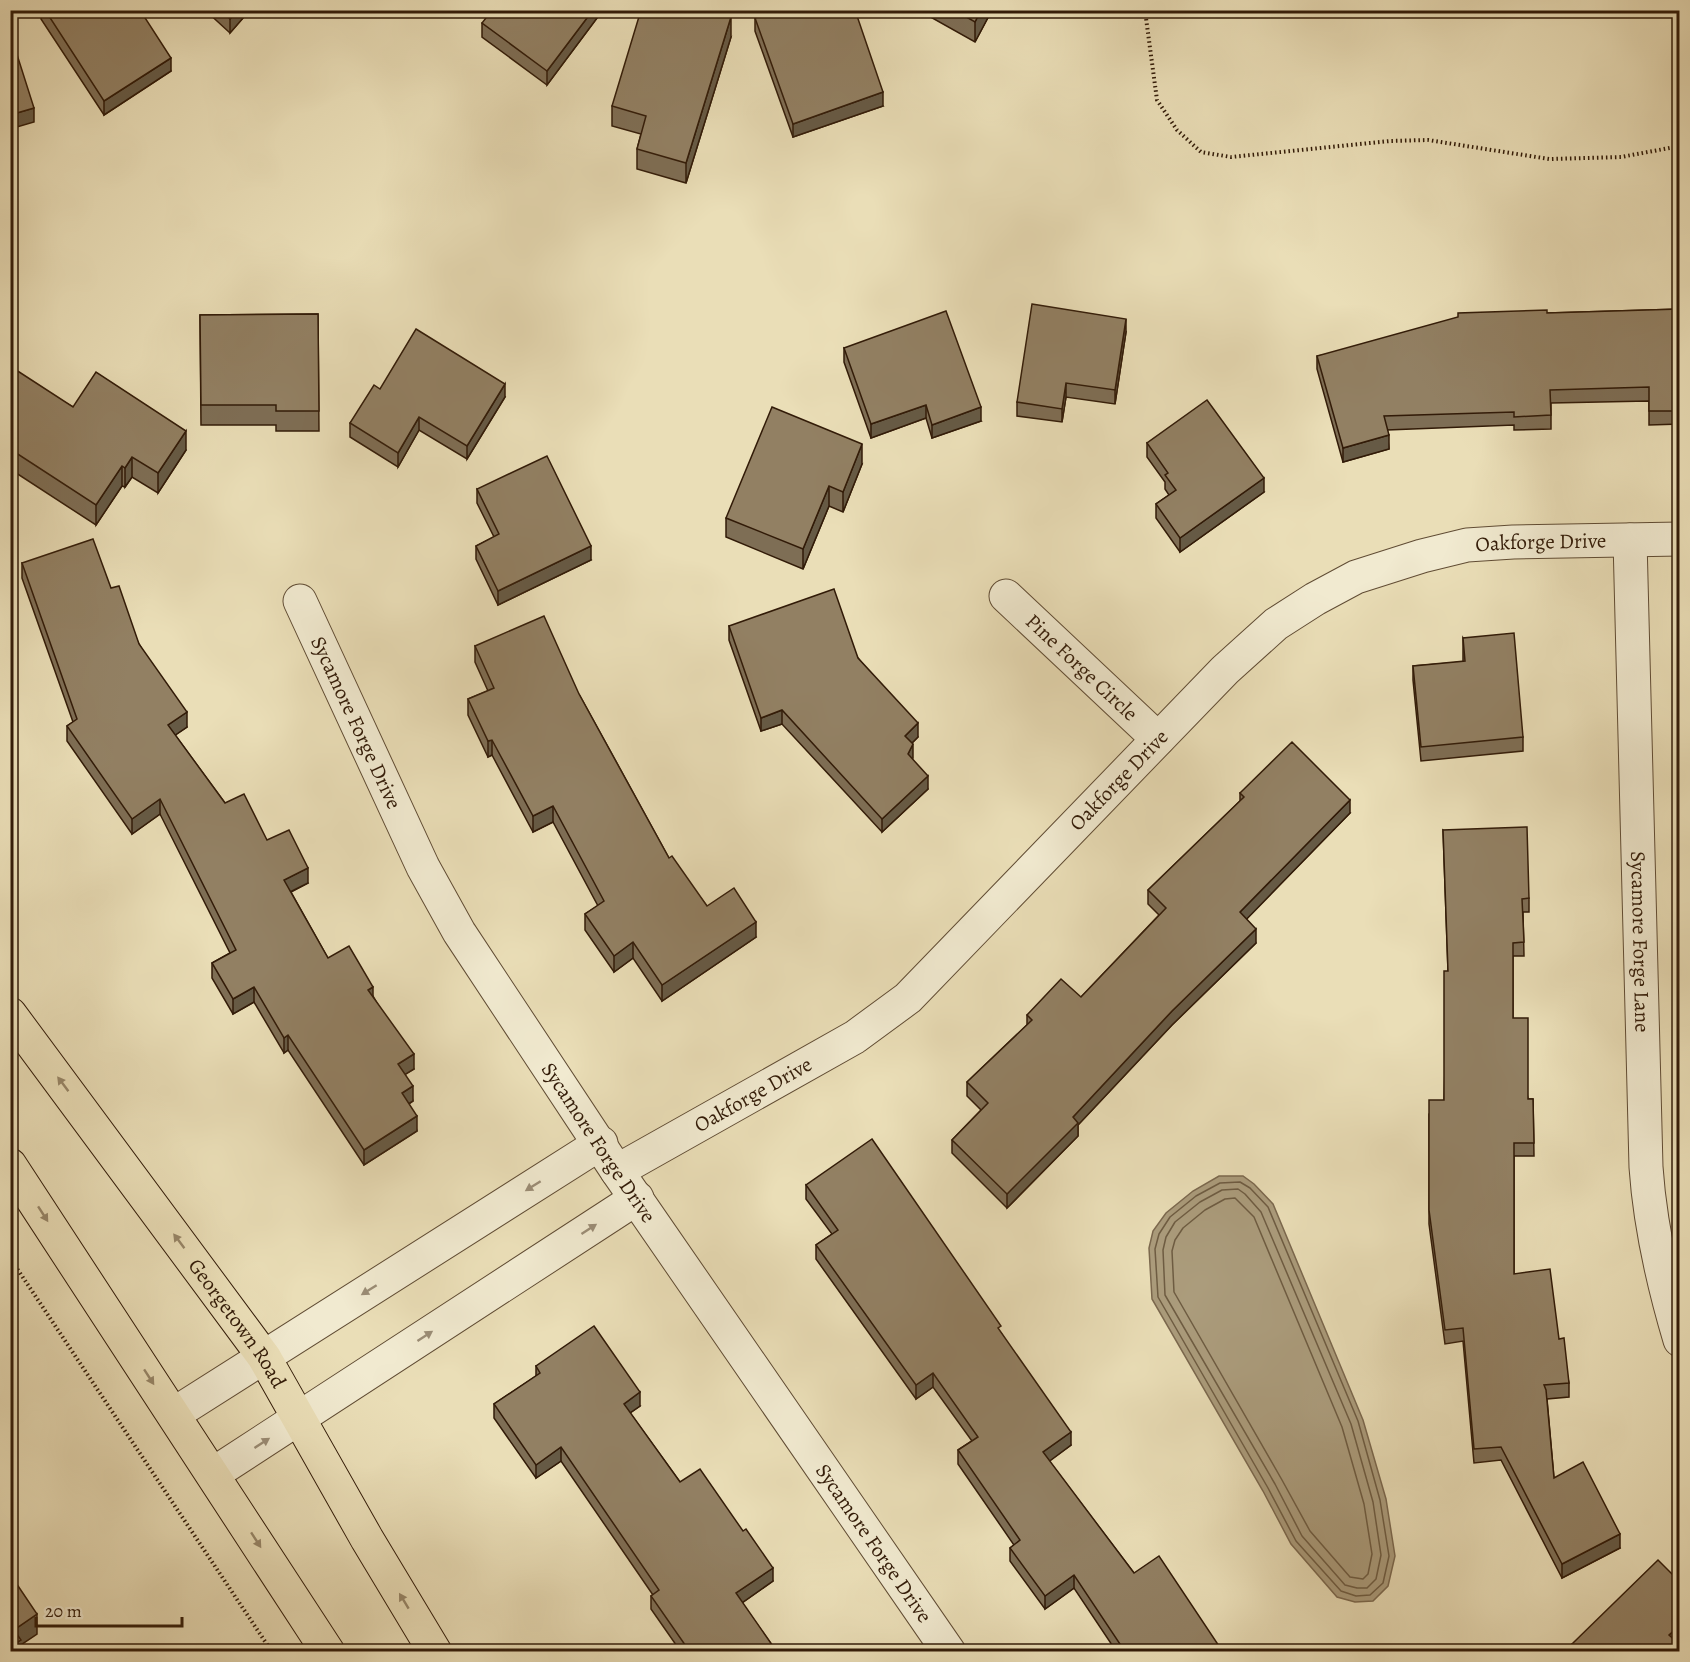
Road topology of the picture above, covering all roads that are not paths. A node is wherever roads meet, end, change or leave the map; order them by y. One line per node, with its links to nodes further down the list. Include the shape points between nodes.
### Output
1 (1680, 539): 2 (street, Oakforge Drive)
2 (1630, 540): 5 (street, Oakforge Drive, via 1467,545 1356,577 1315,598 1258,638); 11 (street, Sycamore Forge Lane, via 1646,1167 1660,1269)
3 (1006, 596): 5 (street, Pine Forge Circle)
4 (300, 601): 7 (street, Sycamore Forge Drive, via 444,907)
5 (1158, 739): 9 (street, Oakforge Drive, via 908,998 855,1037)
6 (10, 1014): 12 (main road, Georgetown Road, one-way to 6)
7 (601, 1143): 9 (street, Sycamore Forge Drive); 12 (street, one-way to 12)
8 (10, 1165): 13 (main road, one-way to 13)
9 (617, 1171): 10 (street, Sycamore Forge Drive)
10 (636, 1198): 14 (street, one-way to 10); 18 (street, Sycamore Forge Drive)
11 (1680, 1340)
12 (264, 1357): 13 (street); 14 (main road, Georgetown Road)
13 (174, 1414): 15 (main road)
14 (299, 1419): 15 (street, one-way to 14); 17 (main road, Georgetown Road, one-way to 14)
15 (213, 1474): 16 (main road, one-way to 16)
16 (328, 1652)
17 (435, 1652)
18 (949, 1652)

